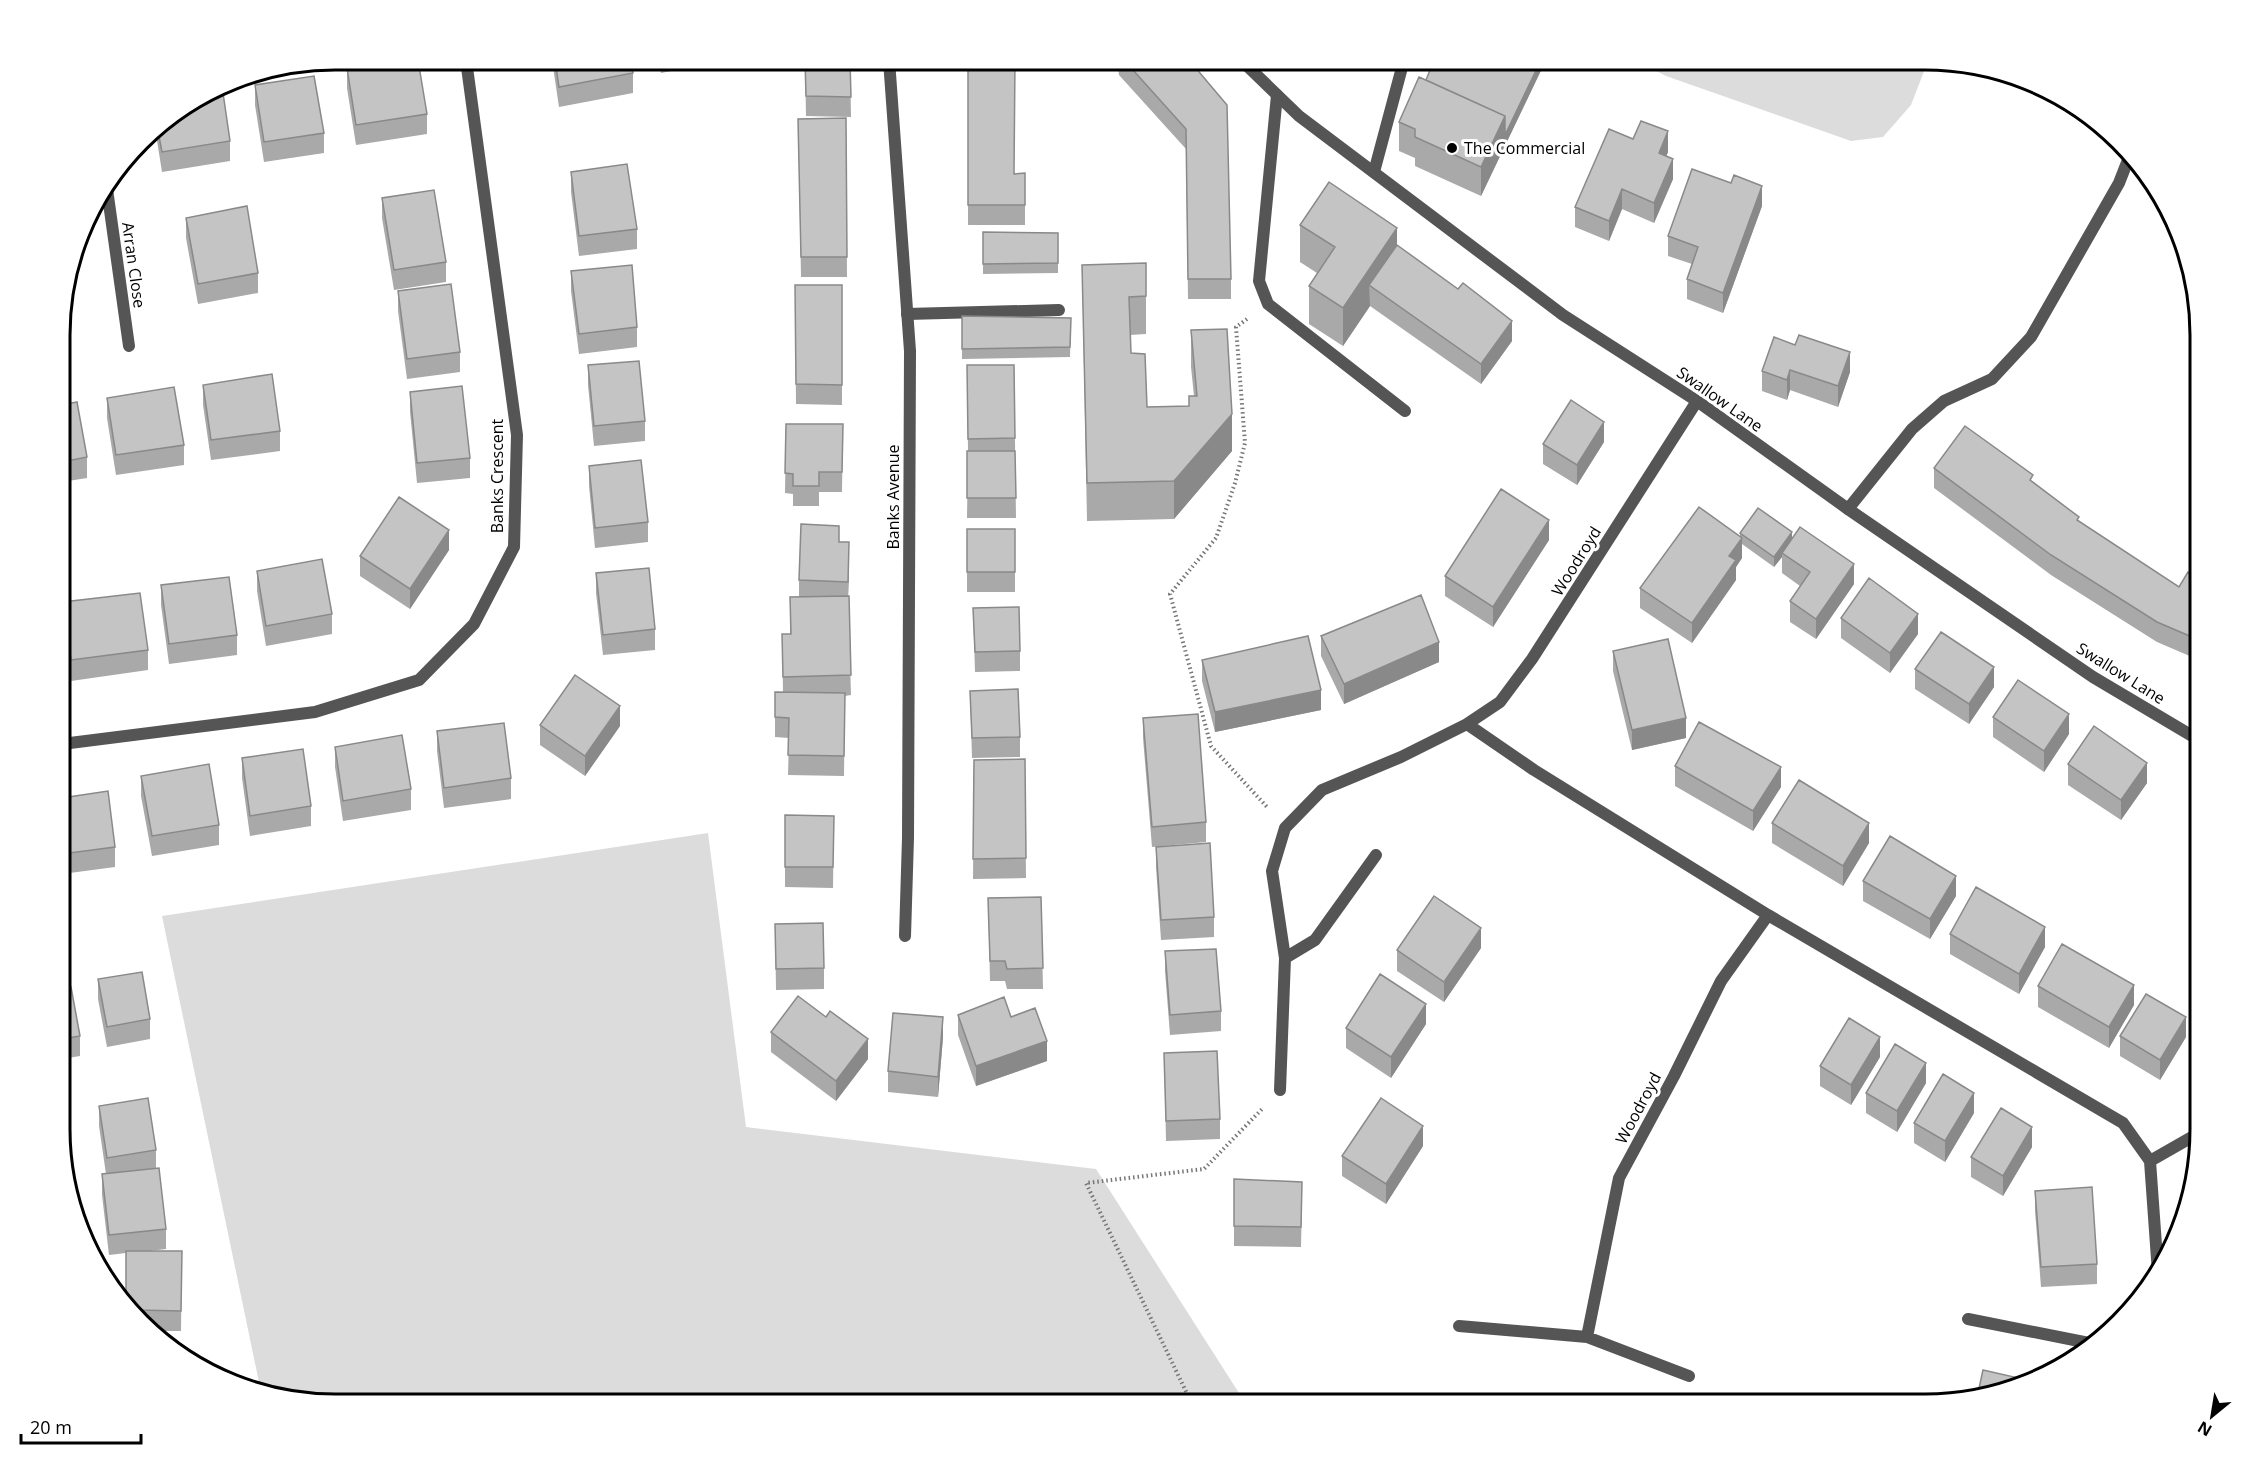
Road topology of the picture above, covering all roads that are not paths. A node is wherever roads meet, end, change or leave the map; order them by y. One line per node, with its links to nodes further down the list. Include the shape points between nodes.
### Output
1 (467, 70): 17 (street, Banks Crescent, via 517,435 514,547 474,624 419,680 315,712)
2 (891, 70): 10 (street, Banks Avenue)
3 (1252, 70): 5 (street, Swallow Lane)
4 (1401, 70): 7 (street)
5 (1278, 95): 7 (street, Swallow Lane, via 1299,116); 13 (street, via 1259,281 1268,304)
6 (2126, 164): 14 (street, via 2031,337 1992,379 1944,401 1912,429)
7 (1374, 172): 12 (street, Swallow Lane, via 1563,315)
8 (108, 199): 11 (street, Arran Close)
9 (1059, 310): 10 (street)
10 (907, 314): 20 (street, Banks Avenue, via 910,375)
11 (129, 346)
12 (1697, 401): 14 (street, Swallow Lane); 15 (street, Woodroyd, via 1532,660 1500,702)
13 (1405, 411)
14 (1848, 509): 16 (street, Swallow Lane, via 2093,677)
15 (1467, 724): 19 (street); 21 (street, Woodroyd, via 1323,790 1285,828 1272,871)
16 (2190, 735)
17 (70, 743)
18 (1376, 855): 21 (street, via 1316,940)
19 (1768, 915): 24 (street, via 2123,1123); 28 (street, Woodroyd, via 1722,981 1619,1178)
20 (906, 936)
21 (1285, 958): 22 (street, Woodroyd)
22 (1280, 1090)
23 (2189, 1138): 24 (street)
24 (2150, 1161): 25 (street)
25 (2157, 1256)
26 (1968, 1319): 29 (street)
27 (1459, 1326): 28 (street)
28 (1587, 1337): 30 (street)
29 (2082, 1342)
30 (1689, 1376)

